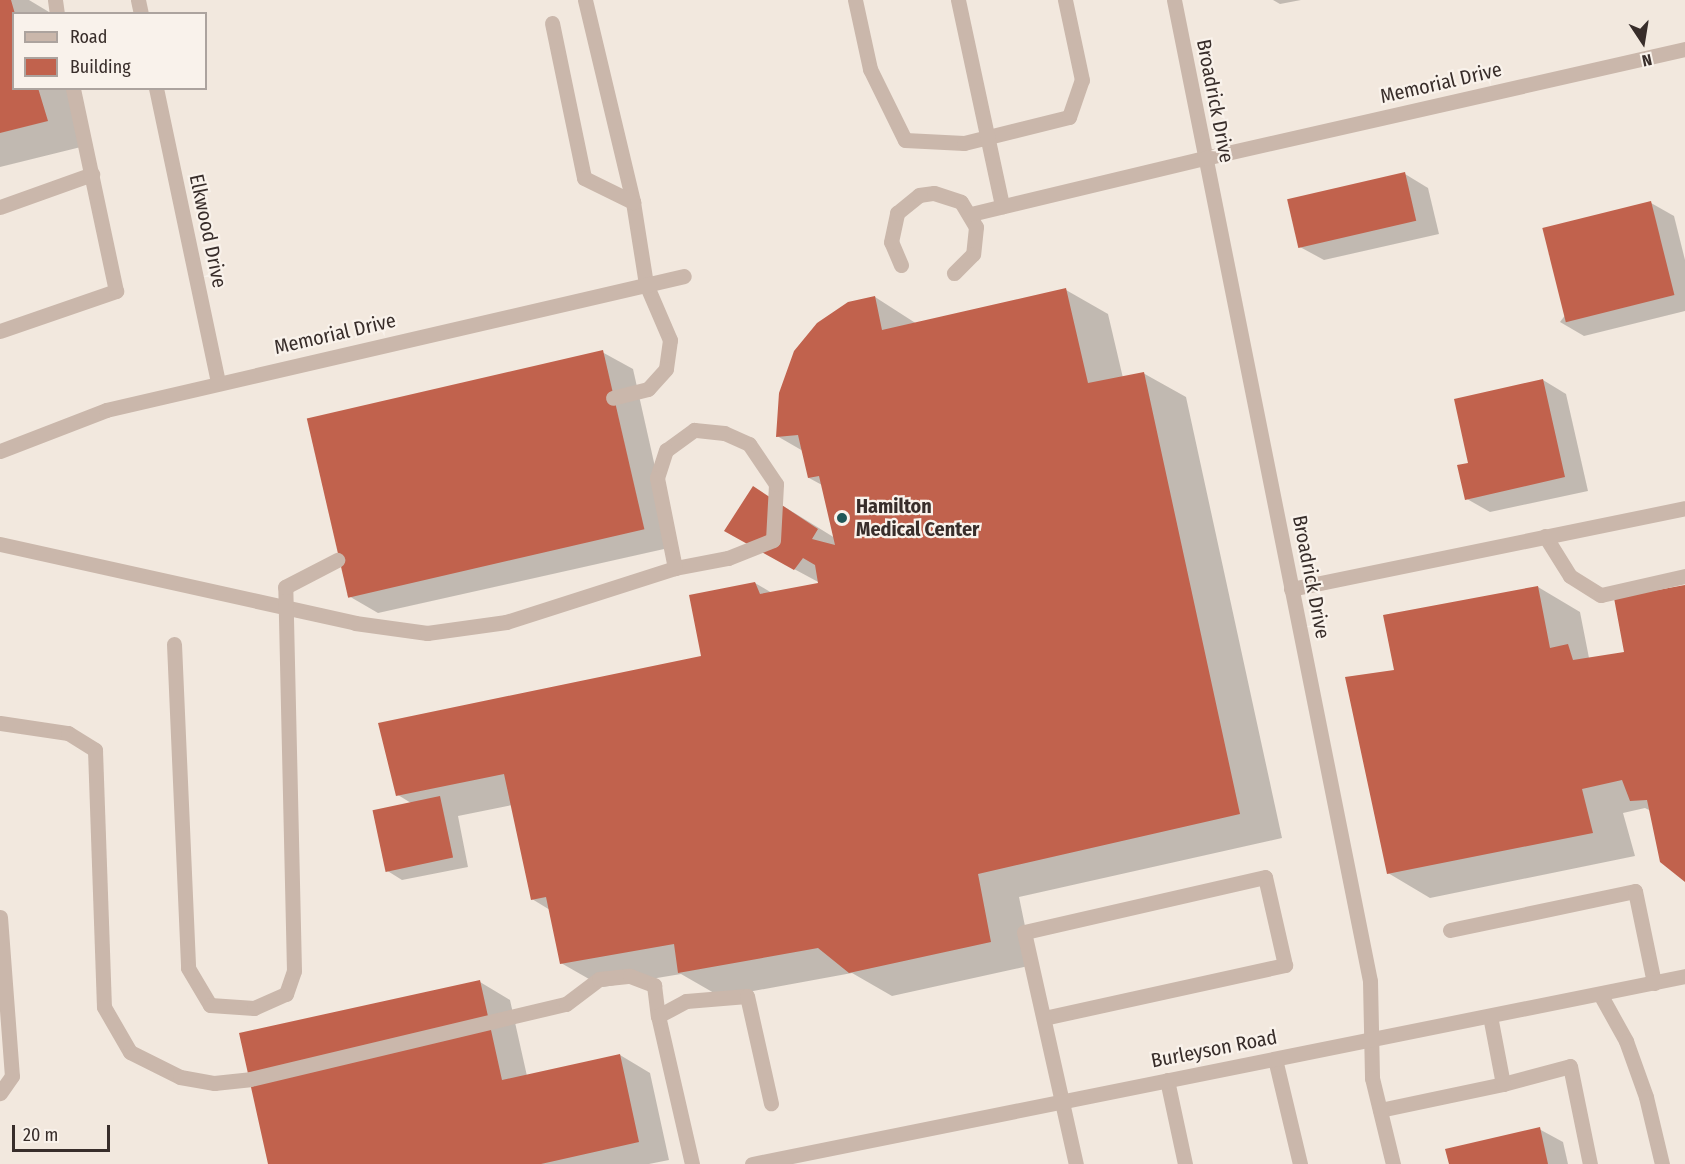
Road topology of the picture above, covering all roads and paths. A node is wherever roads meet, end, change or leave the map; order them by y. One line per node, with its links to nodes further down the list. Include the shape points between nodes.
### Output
1 (585, 0): 13 (street)
2 (855, 0): 10 (street, via 870,69 905,140 964,143)
3 (958, 0): 10 (street)
4 (1065, 0): 10 (street, via 1082,80 1069,117)
5 (1174, 0): 11 (street, Broadrick Drive)
6 (552, 23): 13 (street, via 584,178)
7 (1685, 49): 11 (street, Memorial Drive)
8 (73, 90): 12 (street)
9 (156, 90): 22 (street, Elkwood Drive)
10 (987, 138): 14 (street)
11 (1205, 158): 14 (street, Memorial Drive); 31 (street, Broadrick Drive)
12 (92, 174): 15 (street); 21 (street, via 116,291)
13 (633, 202): 20 (street)
14 (1002, 206): 16 (street, Memorial Drive)
15 (0, 207)
16 (970, 214): 17 (street, via 948,195 926,194 906,202 891,227 891,242); 18 (street, via 976,227 975,247 965,266)
17 (901, 265)
18 (954, 273)
19 (684, 276): 20 (street, Memorial Drive)
20 (646, 284): 22 (street, Memorial Drive); 23 (street, via 670,340 666,369 648,389)
21 (0, 331)
22 (218, 381): 24 (street, Memorial Drive, via 106,410)
23 (613, 398)
24 (0, 451)
25 (1685, 508): 26 (street)
26 (1545, 536): 30 (street, via 1570,576 1601,594); 31 (street)
27 (1, 542): 32 (street)
28 (337, 560): 32 (street, via 285,588)
29 (675, 568): 29 (street, via 728,558 772,540 776,484 749,444 724,433 694,430 666,450 657,478); 32 (street, via 506,622 427,633)
30 (1685, 576)
31 (1292, 589): 43 (street, Broadrick Drive, via 1370,981)
32 (288, 608): 33 (street, via 294,971 285,994 254,1008 210,1005 188,968)
33 (174, 644)
34 (0, 723): 40 (street, via 68,733 96,750 104,1007 130,1052 180,1077 214,1083 250,1079 566,1004 599,980 630,976 654,986)
35 (0, 917): 47 (street, via 12,1076)
36 (1450, 930): 38 (street, via 1635,891)
37 (1685, 976): 38 (street, Burleyson Road)
38 (1654, 983): 39 (street, Burleyson Road)
39 (1600, 994): 41 (street, Burleyson Road); 59 (street, via 1634,1063)
40 (658, 1016): 49 (street, via 686,1002 747,996); 52 (street)
41 (1490, 1016): 43 (street, Burleyson Road); 46 (street)
42 (1044, 1018): 42 (street, via 1024,932 1265,877 1285,965); 48 (street)
43 (1371, 1041): 44 (street, Burleyson Road); 50 (street, Broadrick Drive, via 1372,1078)
44 (1275, 1059): 45 (street, Burleyson Road); 56 (street)
45 (1167, 1080): 48 (street, Burleyson Road); 55 (street)
46 (1503, 1084): 50 (street); 58 (street, via 1570,1066)
47 (0, 1093)
48 (1062, 1100): 51 (street, Burleyson Road); 54 (street)
49 (771, 1103)
50 (1380, 1110): 57 (street, Broadrick Drive)
51 (794, 1160): 53 (street, Burleyson Road)
52 (692, 1164)
53 (752, 1164)
54 (1076, 1164)
55 (1185, 1164)
56 (1299, 1164)
57 (1393, 1164)
58 (1590, 1164)
59 (1662, 1164)

